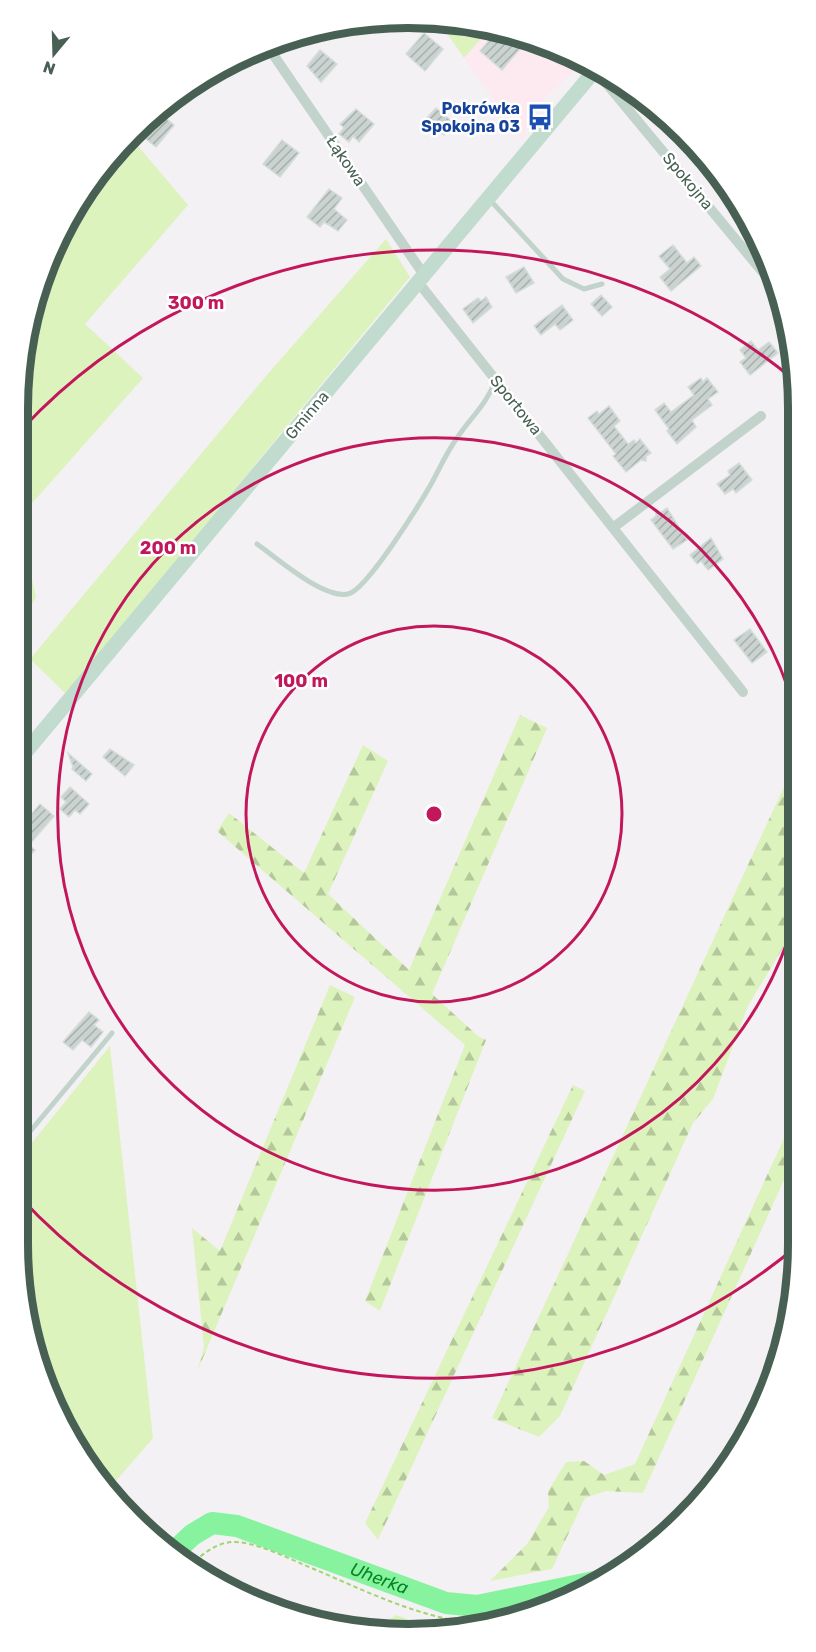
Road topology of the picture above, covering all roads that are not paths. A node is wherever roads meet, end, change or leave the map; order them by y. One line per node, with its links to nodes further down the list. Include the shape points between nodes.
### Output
1 (272, 54): 6 (street, Łąkowa)
2 (591, 75): 4 (main road, Gminna)
3 (608, 85): 5 (street, Spokojna)
4 (488, 199): 6 (main road, Gminna); 7 (lane, via 563,279 584,289)
5 (761, 269)
6 (421, 278): 8 (street, Sportowa); 13 (main road, Gminna)
7 (602, 285)
8 (496, 380): 10 (street, Sportowa); 11 (lane, via 486,402 456,439 407,522 357,590 340,594 320,588)
9 (761, 416): 10 (street)
10 (614, 527): 12 (street, Sportowa)
11 (257, 544)
12 (743, 692)
13 (28, 749)
14 (112, 1033): 15 (lane)
15 (28, 1134)

